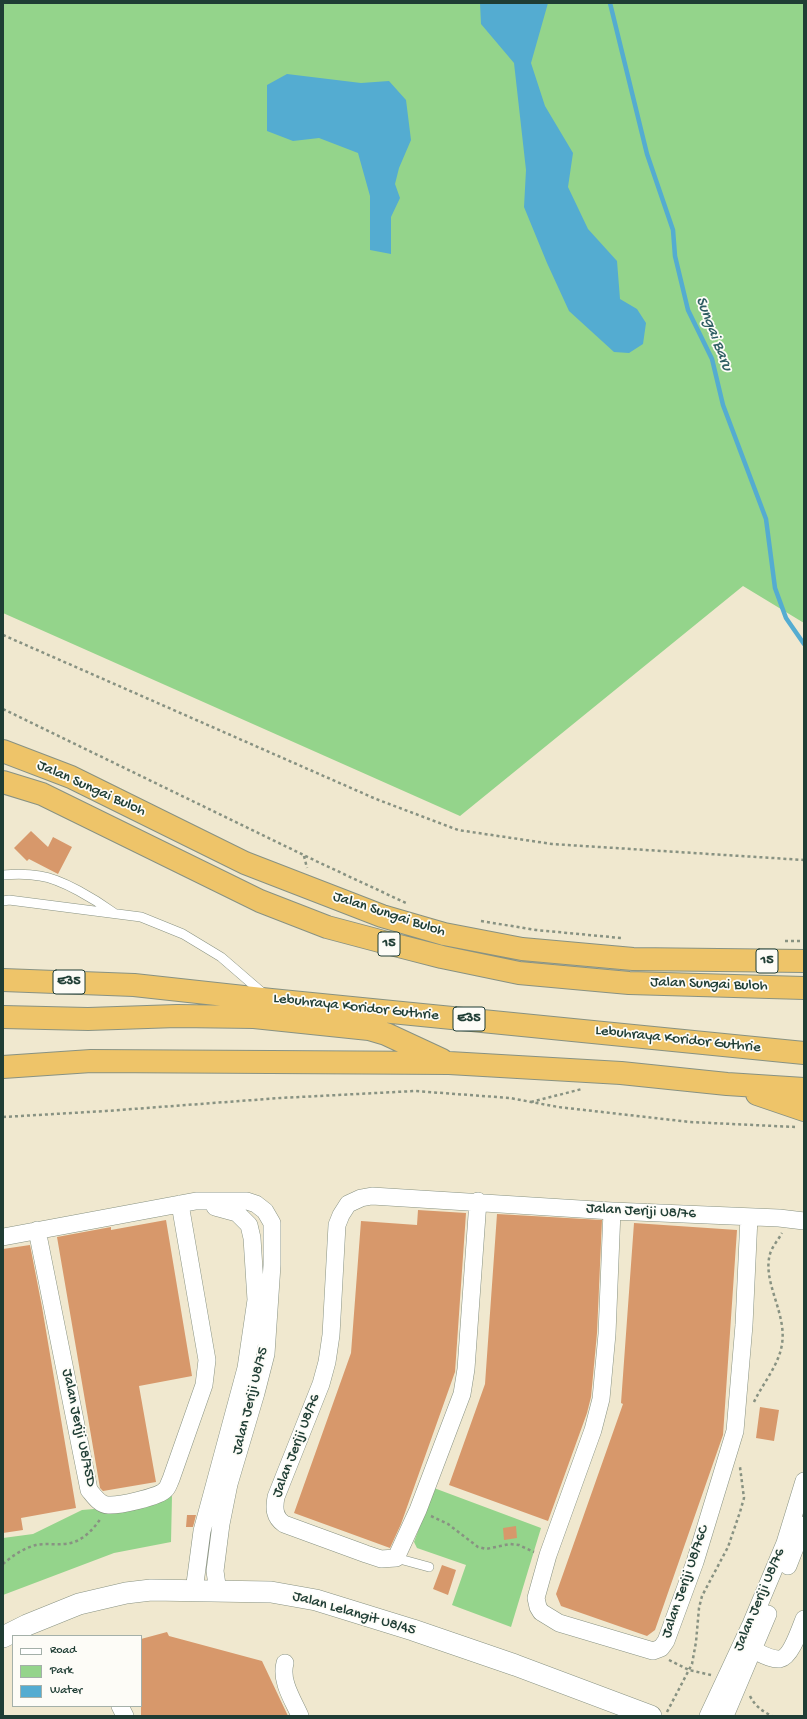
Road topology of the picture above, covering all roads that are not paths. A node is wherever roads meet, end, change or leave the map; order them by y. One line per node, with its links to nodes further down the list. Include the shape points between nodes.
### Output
1 (3, 752): 6 (highway, Jalan Sungai Buloh / 15, via 71,777 246,862 382,916 444,934 522,949 633,958)
2 (3, 782): 8 (highway, Jalan Sungai Buloh / 15, via 42,794 260,901 327,927 391,944 518,973 629,983)
3 (3, 875): 5 (lane, via 51,878 98,901)
4 (3, 901): 5 (lane)
5 (115, 914): 9 (lane, via 141,917 183,934 221,957)
6 (804, 961)
7 (3, 980): 9 (highway, Lebuhraya Koridor Guthrie / E35, via 134,985)
8 (804, 988)
9 (271, 1000): 11 (highway, Lebuhraya Koridor Guthrie / E35)
10 (3, 1017): 12 (highway, via 254,1017 369,1029 386,1034)
11 (804, 1053)
12 (449, 1063): 13 (highway, via 91,1061); 14 (highway, via 621,1072)
13 (3, 1067)
14 (728, 1084): 15 (highway); 16 (highway)
15 (804, 1089)
16 (802, 1119)
17 (188, 1202): 22 (street, Jalan Jeriji U8/75); 22 (street, Jalan Jeriji U8/75D, via 207,1360 204,1385 165,1491 157,1496 108,1506 89,1490); 28 (street, Jalan Jeriji U8/75, via 237,1213 249,1224 256,1300 246,1368 202,1531); 29 (street, Jalan Jeriji U8/75, via 247,1201 265,1211 272,1223 266,1354 229,1484 215,1571)
18 (478, 1202): 19 (street, Jalan Jeriji U8/76); 26 (street, via 462,1394 418,1510); 26 (street, Jalan Jeriji U8/76, via 372,1196 348,1204 338,1220 331,1339 327,1362 321,1384 276,1498 275,1511 280,1521 289,1526 374,1557)
19 (612, 1211): 20 (street, Jalan Jeriji U8/76); 20 (street, Jalan Jeriji U8/76C, via 607,1334 601,1400 536,1598 541,1612 559,1623 653,1651 661,1648 666,1641 695,1562 736,1431)
20 (749, 1217): 21 (street, Jalan Jeriji U8/76)
21 (804, 1221)
22 (37, 1230): 23 (street, Jalan Jeriji U8/75)
23 (3, 1237)
24 (804, 1481): 34 (street, Jalan Jeriji U8/76, via 785,1543 751,1624)
25 (804, 1525): 32 (street, Jalan Jeriji U8/76)
26 (396, 1558): 27 (lane)
27 (429, 1567)
28 (194, 1591): 29 (street, Jalan Lelangit U8/45); 31 (street, Jalan Lelangit U8/45, via 151,1590 101,1598 55,1613)
29 (218, 1592): 38 (street, Jalan Lelangit U8/45, via 270,1592 316,1600 515,1665)
30 (804, 1619): 32 (street, via 785,1657 776,1658)
31 (3, 1637)
32 (752, 1650): 34 (street, Jalan Jeriji U8/76)
33 (285, 1663): 37 (street, via 284,1676)
34 (733, 1680): 39 (street, Jalan Jeriji U8/76); 40 (street, Jalan Jeriji U8/76)
35 (120, 1707): 36 (street)
36 (125, 1716)
37 (300, 1716)
38 (651, 1716)
39 (708, 1716)
40 (726, 1716)

